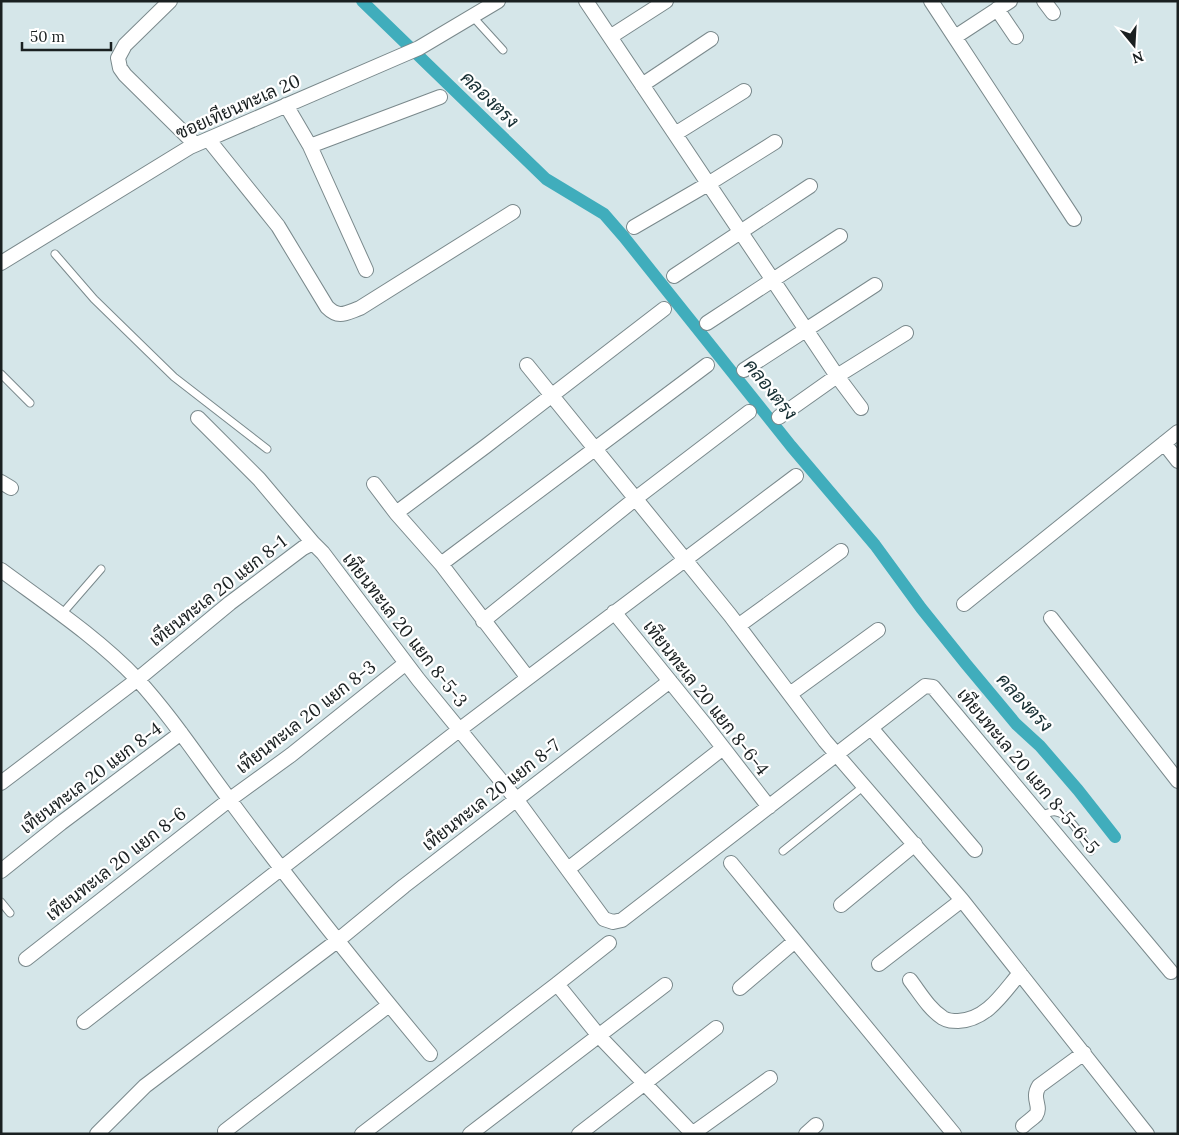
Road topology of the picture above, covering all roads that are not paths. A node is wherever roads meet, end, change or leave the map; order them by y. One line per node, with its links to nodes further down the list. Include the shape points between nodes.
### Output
1 (170, 1): 21 (street, via 126,45 118,58 120,68)
2 (498, 1): 10 (street, ซอยเทียนทะเล 20)
3 (586, 1): 11 (street)
4 (666, 1): 11 (street)
5 (932, 1): 12 (street)
6 (1010, 1): 8 (street)
7 (1044, 1): 9 (street)
8 (997, 9): 12 (street); 13 (street)
9 (1053, 14)
10 (473, 17): 15 (lane); 19 (street, ซอยเทียนทะเล 20, via 419,48)
11 (610, 37): 16 (street)
12 (955, 37): 27 (street)
13 (1016, 37)
14 (711, 39): 16 (street)
15 (503, 50)
16 (642, 85): 20 (street)
17 (744, 91): 20 (street)
18 (440, 97): 23 (street)
19 (286, 105): 21 (street, ซอยเทียนทะเล 20); 23 (street)
20 (675, 134): 24 (street)
21 (202, 142): 26 (street, via 278,226 327,308 338,315 360,308); 32 (street, ซอยเทียนทะเล 20, via 43,241)
22 (775, 142): 24 (street)
23 (310, 146): 33 (street)
24 (708, 184): 28 (street); 29 (street)
25 (810, 186): 29 (street)
26 (513, 212)
27 (1074, 219)
28 (634, 227)
29 (741, 231): 34 (street); 35 (street)
30 (840, 236): 35 (street)
31 (54, 254): 54 (lane, via 94,299 174,377)
32 (1, 263)
33 (366, 270)
34 (674, 276)
35 (773, 281): 38 (street); 39 (street)
36 (875, 285): 39 (street)
37 (664, 309): 46 (street)
38 (708, 323)
39 (806, 329): 43 (street); 45 (street)
40 (906, 333): 45 (street)
41 (527, 365): 46 (street)
42 (707, 365): 55 (street)
43 (744, 370)
44 (1, 374): 47 (lane)
45 (837, 376): 48 (street); 50 (street)
46 (552, 396): 55 (street); 60 (street)
47 (30, 403)
48 (862, 408)
49 (749, 412): 59 (street)
50 (779, 417)
51 (198, 418): 61 (street, เทียนทะเล 20 แยก 8-5-3, via 259,479)
52 (1178, 432): 53 (street)
53 (1164, 443): 56 (street); 67 (street)
54 (267, 449)
55 (595, 449): 59 (street); 64 (street)
56 (1178, 461)
57 (796, 476): 63 (street)
58 (374, 484): 60 (street)
59 (636, 499): 63 (street); 71 (street)
60 (396, 513): 64 (street)
61 (318, 548): 74 (street, เทียนทะเล 20 แยก 8-5-3); 76 (street, เทียนทะเล 20 แยก 8-1, via 303,548)
62 (841, 551): 72 (street)
63 (684, 559): 68 (street); 72 (street)
64 (441, 564): 71 (street)
65 (101, 569): 69 (lane)
66 (1, 570): 69 (street)
67 (964, 604)
68 (614, 612): 75 (street); 77 (street, เทียนทะเล 20 แยก 8-6-4)
69 (61, 615): 76 (street)
70 (1051, 618): 84 (street)
71 (484, 620): 75 (street)
72 (738, 626): 78 (street)
73 (878, 630): 78 (street)
74 (406, 663): 80 (street, เทียนทะเล 20 แยก 8-5-3); 88 (street, เทียนทะเล 20 แยก 8-3)
75 (528, 678): 80 (street)
76 (138, 679): 81 (street); 85 (street, เทียนทะเล 20 แยก 8-1)
77 (670, 681): 82 (street, เทียนทะเล 20 แยก 8-6-4); 87 (street, เทียนทะเล 20 แยก 8-7)
78 (790, 694): 83 (street)
79 (871, 728): 83 (street, เทียนทะเล 20 แยก 8-5-6-5); 90 (street, เทียนทะเล 20 แยก 8-5-6-5, via 925,686 933,687); 92 (street)
80 (459, 730): 87 (street, เทียนทะเล 20 แยก 8-5-3); 96 (street)
81 (181, 733): 88 (street); 98 (street, เทียนทะเล 20 แยก 8-4)
82 (723, 748): 89 (street, เทียนทะเล 20 แยก 8-6-4); 97 (street)
83 (838, 754): 86 (street); 89 (street, เทียนทะเล 20 แยก 8-5-6-5)
84 (1178, 781)
85 (1, 783)
86 (864, 786): 91 (street); 93 (lane)
87 (516, 799): 97 (street, เทียนทะเล 20 แยก 8-5-3); 103 (street, เทียนทะเล 20 แยก 8-7)
88 (229, 800): 96 (street); 106 (street, เทียนทะเล 20 แยก 8-6)
89 (768, 807): 97 (street, เทียนทะเล 20 แยก 8-5-6-5, via 622,920 604,919)
90 (1041, 815): 94 (lane, via 1056,811 1068,817); 108 (street, เทียนทะเล 20 แยก 8-5-6-5)
91 (915, 844): 99 (street); 101 (street)
92 (975, 850)
93 (783, 851)
94 (1091, 851)
95 (731, 863): 104 (street)
96 (282, 868): 103 (street); 115 (street)
97 (568, 869)
98 (1, 871)
99 (962, 900): 107 (street); 109 (street)
100 (1, 902): 102 (lane)
101 (841, 905)
102 (10, 914)
103 (337, 941): 114 (street); 124 (street, เทียนทะเล 20 แยก 8-7, via 145,1086)
104 (795, 941): 113 (street); 129 (street)
105 (609, 943): 111 (street)
106 (26, 959)
107 (879, 964)
108 (1171, 972)
109 (1020, 973): 110 (street, via 986,1011 964,1021 948,1021 941,1017); 118 (street)
110 (910, 980)
111 (557, 984): 117 (street); 125 (street)
112 (665, 985): 117 (street)
113 (740, 988)
114 (389, 1005): 119 (street); 123 (street)
115 (84, 1022)
116 (716, 1028): 121 (street)
117 (599, 1036): 121 (street); 126 (street)
118 (1084, 1053): 122 (street, via 1039,1086 1035,1100 1038,1110); 130 (street)
119 (430, 1054)
120 (770, 1078): 128 (street)
121 (645, 1084): 127 (street); 128 (street)
122 (1023, 1126)
123 (225, 1131)
124 (97, 1134)
125 (362, 1134)
126 (470, 1134)
127 (579, 1134)
128 (693, 1134)
129 (954, 1134)
130 (1147, 1134)

